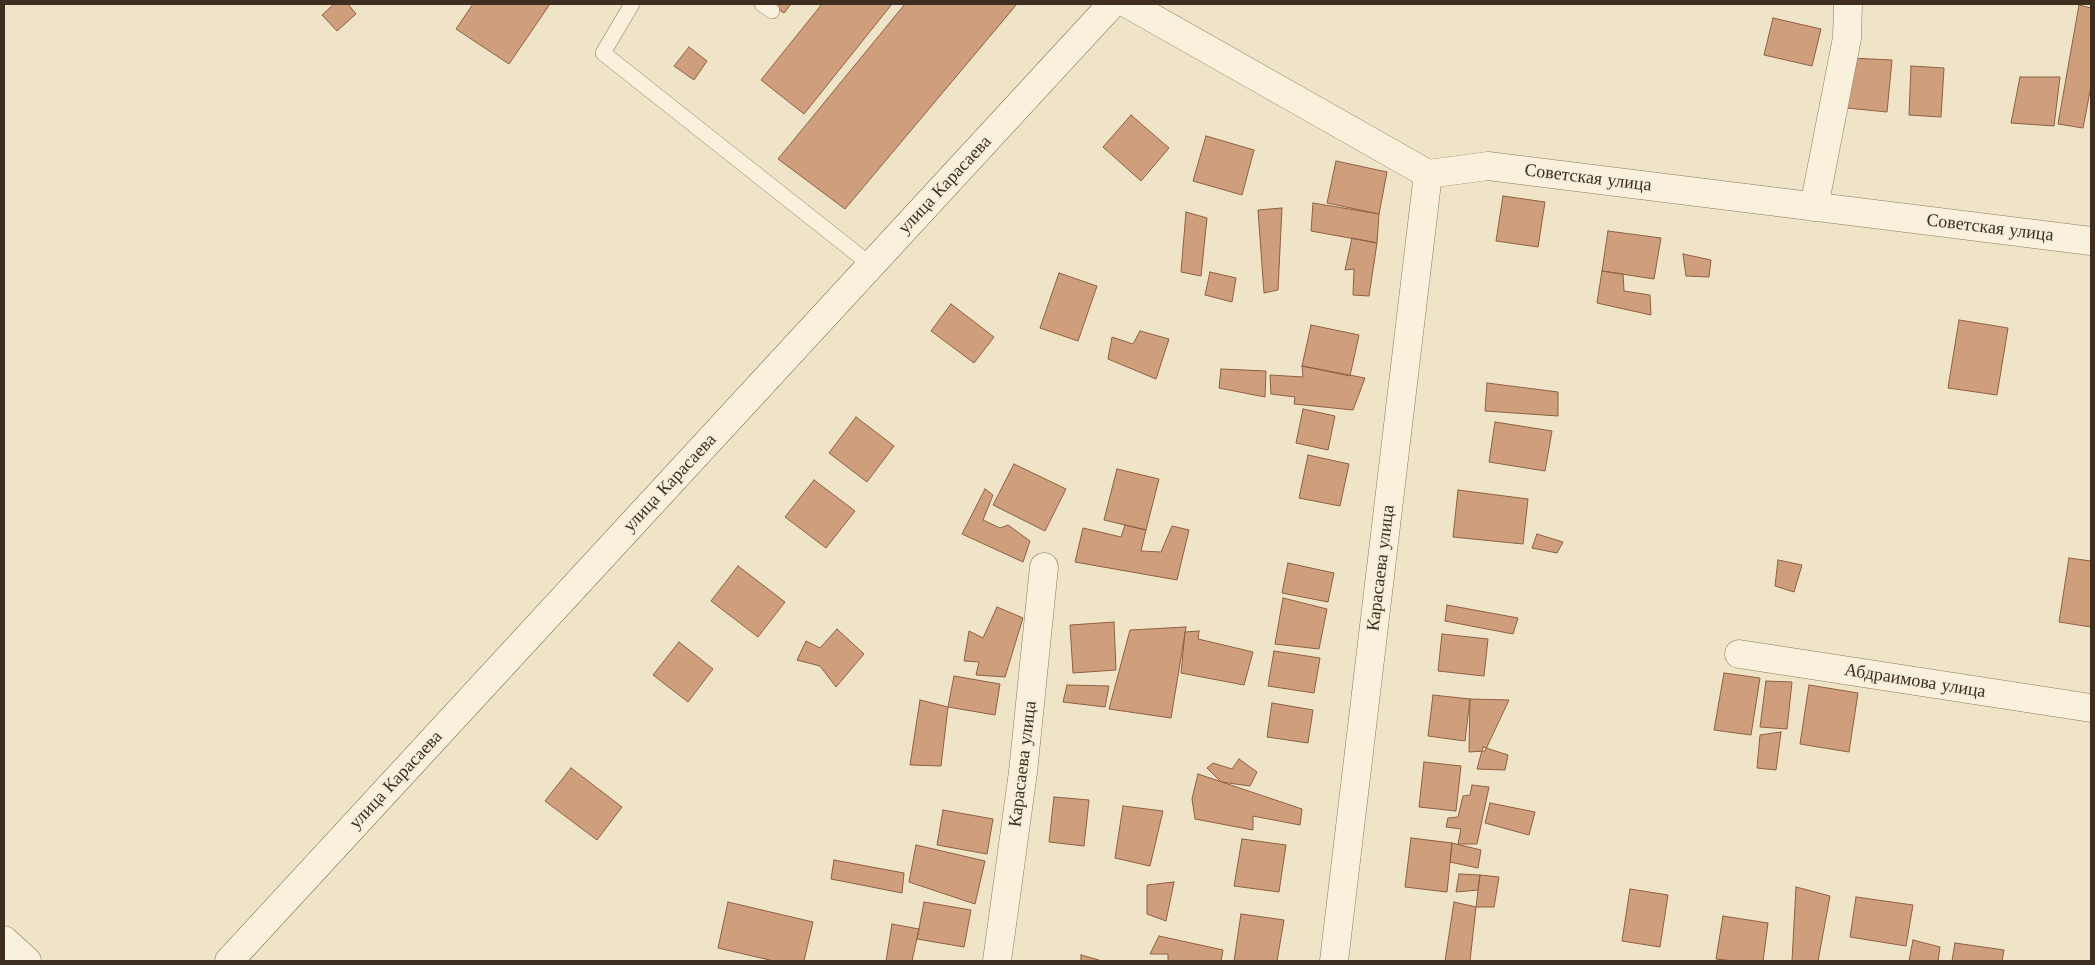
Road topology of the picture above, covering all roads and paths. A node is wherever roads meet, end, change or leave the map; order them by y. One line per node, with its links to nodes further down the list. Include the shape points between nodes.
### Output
1 (632, 4): 8 (lane, via 602,53)
2 (1112, 4): 8 (street, улица Карасаева)
3 (1128, 4): 5 (street)
4 (1848, 4): 6 (street, via 1847,38)
5 (1428, 174): 6 (street, Советская улица, via 1488,166); 16 (street, Карасаева улица)
6 (1814, 207): 7 (street, Советская улица)
7 (2091, 241)
8 (871, 265): 14 (street, улица Карасаева)
9 (1044, 567): 15 (street, Карасаева улица, via 1023,772)
10 (1739, 654): 11 (street, Абдраимова улица)
11 (2091, 708)
12 (4, 940): 13 (street)
13 (26, 961)
14 (229, 961)
15 (997, 961)
16 (1334, 961)

